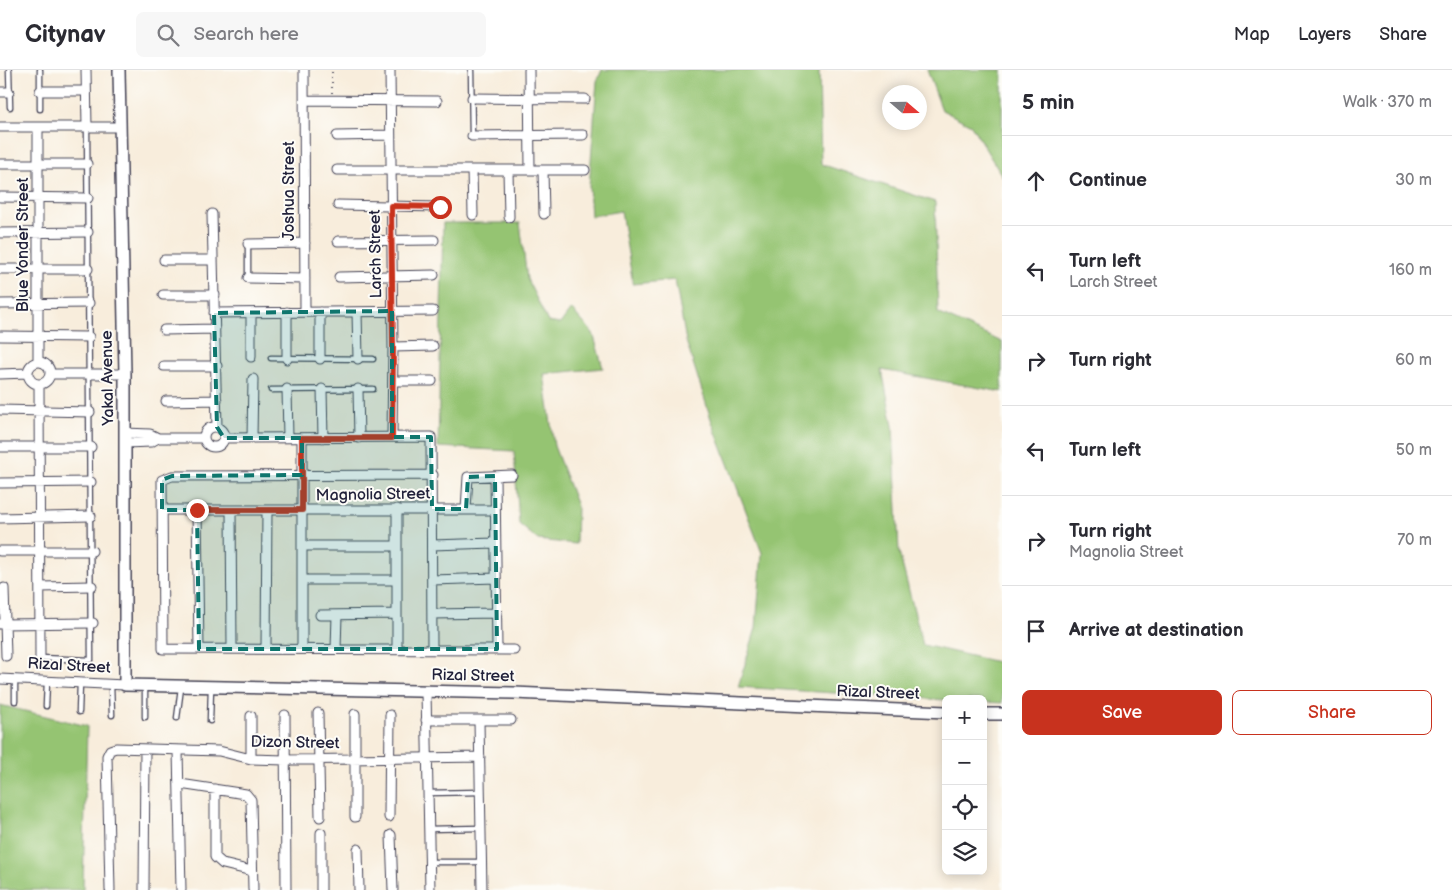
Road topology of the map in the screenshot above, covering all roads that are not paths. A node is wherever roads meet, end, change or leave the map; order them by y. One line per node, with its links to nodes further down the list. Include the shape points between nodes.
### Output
1 (9, 70): 11 (lane)
2 (40, 70): 9 (lane)
3 (86, 70): 10 (street)
4 (119, 70): 23 (street, Yakal Avenue)
5 (304, 70): 15 (street, Joshua Street)
6 (390, 70): 17 (street, Larch Street)
7 (472, 70): 12 (lane)
8 (529, 70): 13 (street)
9 (40, 91): 10 (street); 19 (lane)
10 (86, 91): 22 (street)
11 (5, 92): 18 (lane)
12 (472, 98): 13 (street); 28 (lane)
13 (529, 98): 14 (street); 25 (street)
14 (586, 99)
15 (304, 100): 17 (street); 55 (street, Joshua Street)
16 (437, 101): 17 (street)
17 (390, 102): 24 (street, Larch Street)
18 (10, 107)
19 (40, 108)
20 (0, 127): 21 (street)
21 (38, 127): 22 (street); 30 (street, Blue Yonder Street)
22 (87, 127): 23 (street); 31 (lane)
23 (119, 127): 100 (street, Yakal Avenue)
24 (390, 135): 27 (street); 33 (street, Larch Street)
25 (529, 135): 26 (street); 28 (street); 36 (street)
26 (583, 135)
27 (337, 136)
28 (472, 136)
29 (0, 164): 30 (street)
30 (38, 164): 31 (street); 40 (street, Blue Yonder Street)
31 (87, 164): 41 (lane)
32 (337, 170): 33 (street)
33 (391, 170): 34 (street); 43 (street, Larch Street)
34 (472, 170): 35 (street); 47 (street)
35 (508, 170): 36 (street); 48 (street)
36 (530, 170): 37 (street)
37 (543, 170): 38 (street); 46 (street)
38 (585, 170)
39 (0, 197): 40 (street)
40 (38, 198): 41 (street); 49 (street, Blue Yonder Street)
41 (88, 198): 50 (lane)
42 (338, 205): 43 (street)
43 (391, 206): 44 (street); 52 (street, Larch Street)
44 (440, 207)
45 (212, 214): 58 (street)
46 (544, 214)
47 (473, 215)
48 (509, 217)
49 (38, 232): 50 (street); 51 (street); 60 (street, Blue Yonder Street)
50 (88, 232): 61 (lane)
51 (0, 233)
52 (391, 240): 53 (street); 54 (street); 62 (street, Larch Street)
53 (434, 240)
54 (338, 241)
55 (305, 243): 56 (street); 66 (street, Joshua Street)
56 (248, 244): 65 (lane)
57 (164, 260): 58 (street)
58 (214, 260): 68 (street)
59 (0, 269): 60 (street)
60 (38, 269): 61 (street); 71 (street, Blue Yonder Street)
61 (88, 269): 69 (lane)
62 (392, 276): 63 (street); 64 (street); 72 (street, Larch Street)
63 (434, 276)
64 (338, 277)
65 (248, 278): 66 (street)
66 (305, 279): 75 (street, Joshua Street)
67 (163, 295): 68 (street)
68 (214, 295): 78 (street)
69 (89, 303): 71 (street); 84 (lane)
70 (0, 304): 71 (street)
71 (38, 304): 83 (street, Blue Yonder Street)
72 (392, 311): 73 (street); 77 (street); 86 (street, Larch Street)
73 (433, 311)
74 (287, 312): 75 (street); 79 (street); 89 (street)
75 (305, 312): 76 (street)
76 (320, 312): 77 (street); 90 (street)
77 (358, 312): 91 (street)
78 (214, 313): 79 (street); 80 (street)
79 (250, 313): 87 (street)
80 (215, 329): 81 (street); 95 (street)
81 (164, 330)
82 (0, 336): 83 (street)
83 (38, 336): 84 (street); 93 (street, Blue Yonder Street)
84 (89, 337): 99 (lane)
85 (433, 346): 86 (street)
86 (393, 347): 102 (street, Larch Street)
87 (251, 357)
88 (271, 358): 89 (lane)
89 (287, 358): 90 (lane)
90 (320, 359): 91 (lane)
91 (358, 359): 92 (lane)
92 (373, 359)
93 (38, 362): 97 (street, via 32,365); 98 (street, via 47,366)
94 (164, 366): 95 (street)
95 (216, 366): 110 (street)
96 (0, 374): 97 (street)
97 (28, 374): 104 (street)
98 (50, 374): 99 (street); 104 (street, via 46,383)
99 (90, 374): 100 (street); 114 (lane)
100 (125, 374): 116 (street, Yakal Avenue)
101 (253, 379): 119 (street)
102 (393, 381): 103 (street); 124 (street, Larch Street)
103 (432, 381)
104 (39, 384): 113 (street)
105 (322, 389): 106 (lane); 109 (lane); 122 (street)
106 (358, 389): 107 (lane); 123 (street)
107 (373, 389)
108 (271, 390): 109 (lane)
109 (287, 390): 120 (street)
110 (217, 400): 111 (street); 115 (street)
111 (166, 401)
112 (0, 410): 113 (street)
113 (40, 411): 114 (street); 126 (street)
114 (90, 412): 127 (lane)
115 (217, 427): 117 (street, via 207,429); 118 (street)
116 (125, 438): 117 (street, via 150,434 158,438); 185 (street, Yakal Avenue)
117 (203, 438): 118 (street, via 214,448 223,443)
118 (224, 438): 119 (street)
119 (252, 438): 120 (street)
120 (288, 438): 121 (street)
121 (302, 438): 122 (street); 128 (street)
122 (323, 438): 123 (street)
123 (359, 438): 124 (street)
124 (392, 438): 129 (street, via 431,437)
125 (0, 447): 126 (street)
126 (40, 447): 127 (street); 134 (street)
127 (90, 447): 132 (lane)
128 (302, 475): 129 (street); 138 (street, via 172,476 162,480); 142 (street)
129 (432, 475): 136 (street)
130 (512, 475): 131 (street)
131 (495, 476): 137 (street, via 468,476); 143 (street)
132 (91, 482): 134 (street); 144 (lane)
133 (0, 483): 134 (street)
134 (40, 483): 145 (street)
135 (397, 508): 136 (street, Magnolia Street); 142 (street, Magnolia Street); 150 (street)
136 (432, 509): 137 (street, Magnolia Street); 148 (street)
137 (466, 509): 143 (street, Magnolia Street)
138 (162, 510): 139 (street, Magnolia Street); 171 (street, via 163,649)
139 (197, 510): 140 (street, Magnolia Street); 171 (street)
140 (231, 510): 141 (street, Magnolia Street); 172 (street)
141 (268, 510): 142 (street, Magnolia Street); 173 (street)
142 (302, 510): 149 (street)
143 (495, 510): 147 (street)
144 (91, 516): 145 (street); 153 (lane)
145 (40, 517): 146 (street); 152 (street)
146 (0, 518)
147 (495, 543): 148 (street); 154 (street)
148 (432, 545): 157 (street)
149 (302, 546): 150 (street); 155 (street)
150 (397, 546): 156 (street)
151 (0, 551): 152 (street)
152 (40, 551): 153 (street); 158 (street)
153 (92, 551): 159 (lane)
154 (496, 578): 157 (street); 161 (street)
155 (302, 580): 156 (street); 174 (street)
156 (396, 580): 162 (street)
157 (432, 580): 163 (street)
158 (40, 586): 159 (street); 168 (street)
159 (92, 586): 166 (lane)
160 (4, 588): 167 (street)
161 (497, 613): 163 (street); 176 (street)
162 (396, 614): 165 (street); 169 (street)
163 (432, 614): 170 (street)
164 (320, 615): 165 (street)
165 (337, 615): 175 (street)
166 (92, 623): 168 (street); 179 (lane, via 92,660)
167 (3, 624): 168 (street); 178 (street)
168 (40, 624): 179 (street)
169 (396, 648): 170 (street); 175 (street)
170 (432, 648): 176 (street)
171 (199, 649): 172 (street)
172 (232, 649): 173 (street)
173 (266, 649): 174 (street)
174 (302, 649): 175 (street)
175 (336, 649)
176 (497, 649): 177 (street)
177 (514, 650)
178 (6, 656)
179 (40, 658)
180 (0, 679): 181 (street, Rizal Street)
181 (14, 680): 182 (street, Rizal Street); 190 (lane)
182 (47, 680): 183 (street, Rizal Street); 191 (lane)
183 (80, 683): 184 (street, Rizal Street); 192 (lane)
184 (111, 685): 185 (street, Rizal Street); 195 (lane)
185 (125, 685): 186 (street, Rizal Street)
186 (145, 686): 187 (street, Rizal Street); 202 (lane)
187 (181, 688): 188 (street, Rizal Street); 203 (lane)
188 (211, 688): 189 (street, Rizal Street); 207 (lane)
189 (426, 692): 193 (street, Rizal Street); 204 (street)
190 (15, 702)
191 (46, 706)
192 (79, 712)
193 (942, 712)
194 (318, 713): 216 (street)
195 (112, 714)
196 (355, 714): 213 (street)
197 (987, 714): 198 (street)
198 (1002, 714)
199 (285, 715): 215 (street)
200 (390, 715): 214 (street)
201 (251, 716): 212 (street)
202 (145, 717)
203 (177, 718)
204 (426, 720): 205 (street); 211 (street)
205 (479, 720): 206 (street); 210 (street)
206 (511, 720)
207 (210, 722)
208 (145, 749): 209 (street, Dizon Street); 232 (street, Dizon Street, via 116,748 107,756); 233 (street)
209 (178, 751): 212 (street, Dizon Street, via 219,751); 217 (street)
210 (480, 757): 211 (street, Dizon Street); 219 (street)
211 (427, 758): 214 (street, Dizon Street); 220 (street)
212 (251, 759): 215 (street, Dizon Street)
213 (355, 759): 214 (street, Dizon Street); 216 (street, Dizon Street); 221 (street)
214 (389, 759): 223 (street)
215 (284, 760): 216 (street, Dizon Street); 236 (street)
216 (318, 760): 222 (street)
217 (180, 784): 218 (street); 234 (street)
218 (215, 789): 231 (street, via 215,857 223,864); 231 (street, via 246,794 251,800)
219 (480, 792): 220 (lane); 224 (street)
220 (428, 793): 225 (street)
221 (355, 816)
222 (320, 817)
223 (389, 817)
224 (481, 828): 225 (lane); 230 (street)
225 (428, 829): 229 (street)
226 (320, 832): 237 (street)
227 (391, 835): 239 (street)
228 (358, 849): 238 (street)
229 (429, 862): 230 (lane); 240 (street)
230 (481, 862): 241 (street)
231 (252, 871): 235 (street)
232 (110, 890)
233 (144, 890)
234 (181, 890)
235 (253, 890)
236 (286, 890)
237 (321, 890)
238 (359, 890)
239 (393, 890)
240 (430, 890)
241 (482, 890)

